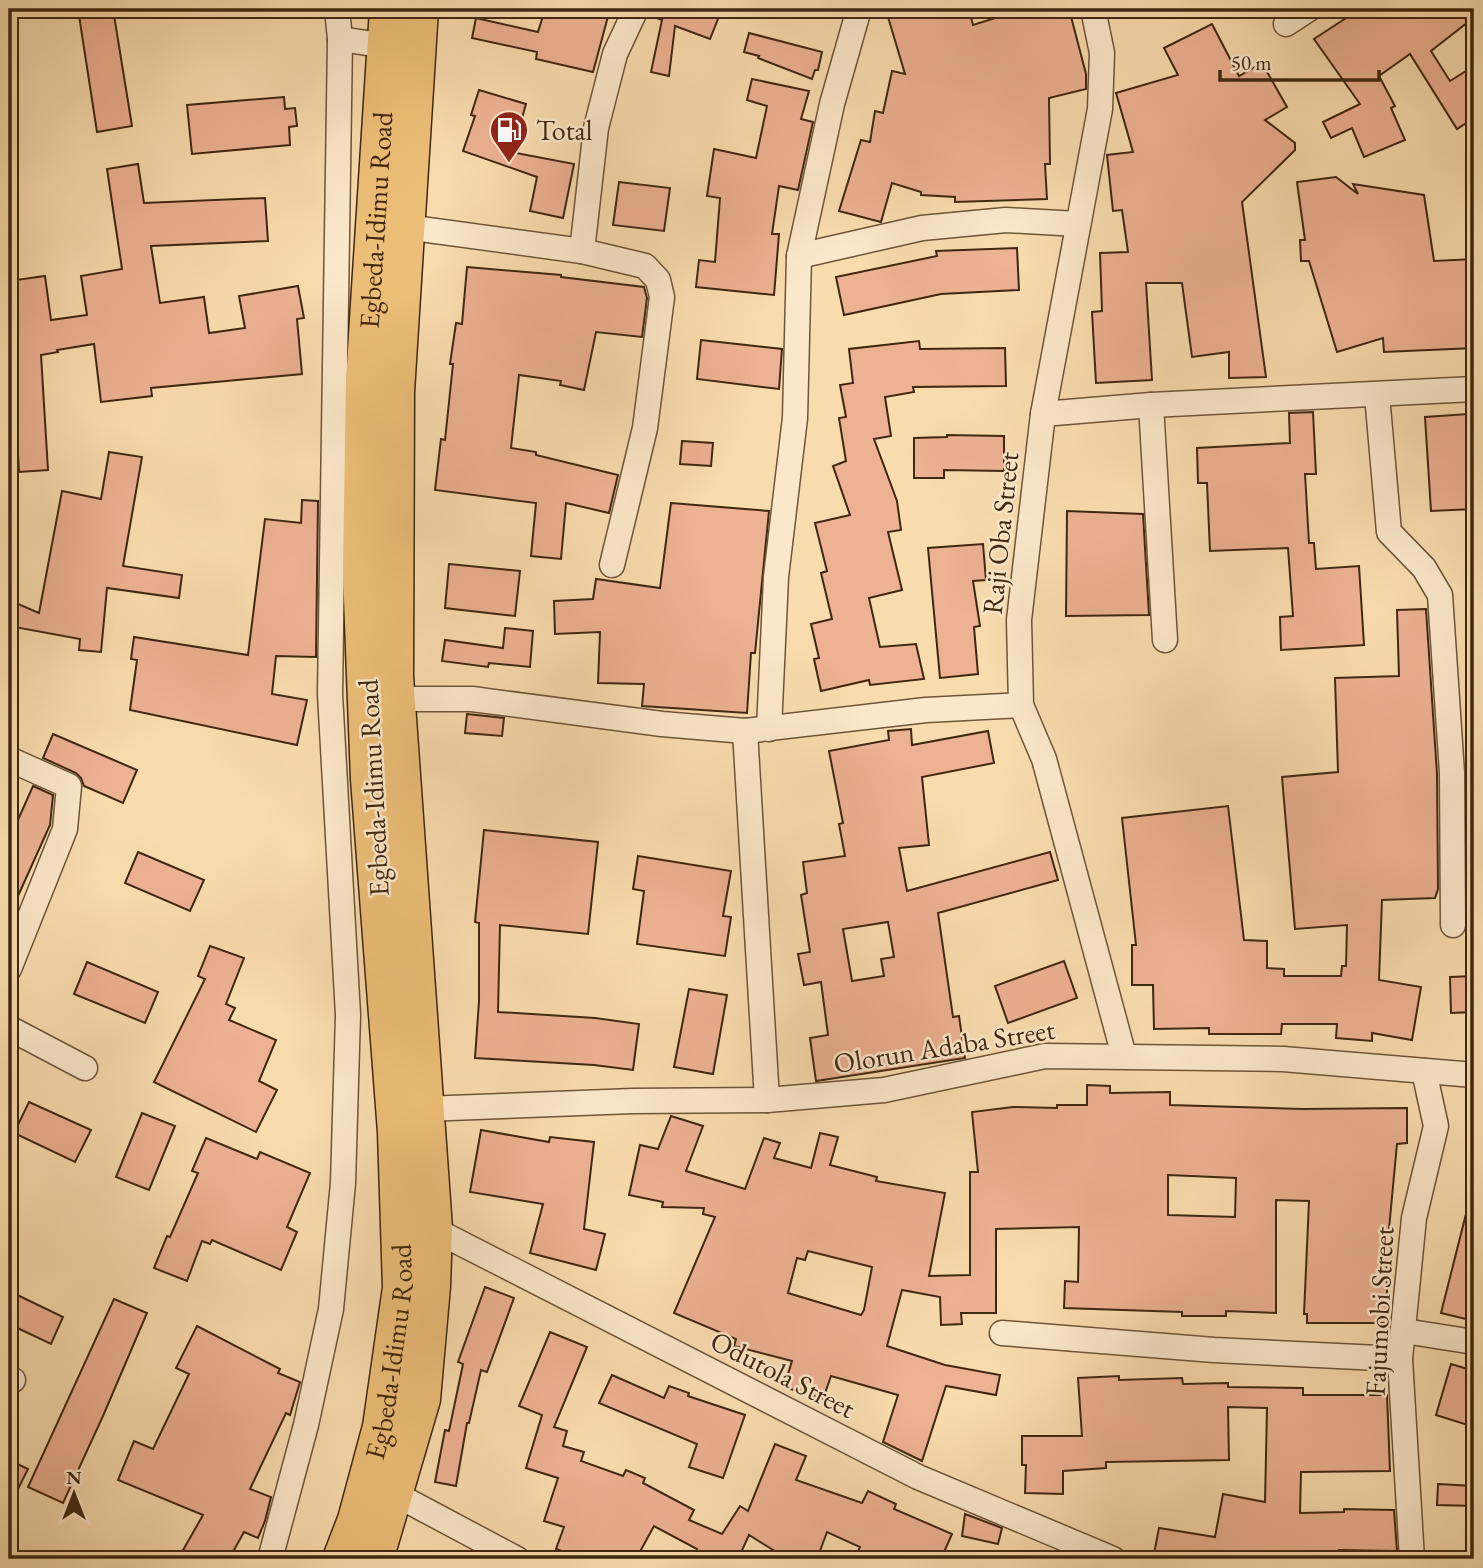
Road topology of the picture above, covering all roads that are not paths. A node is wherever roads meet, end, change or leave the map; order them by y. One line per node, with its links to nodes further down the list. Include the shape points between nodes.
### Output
1 (337, 9): 9 (street)
2 (419, 9): 11 (main road, Egbeda-Idimu Road)
3 (636, 9): 12 (street, via 615,54 596,128)
4 (859, 9): 13 (street, via 832,104)
5 (1093, 9): 10 (street, Raji Oba Street, via 1102,53 1100,109)
6 (1309, 9): 7 (street)
7 (1286, 24)
8 (388, 27): 9 (street); 40 (main road, Egbeda-Idimu Road, via 365,382 362,571 370,779 397,1132 402,1288 382,1427)
9 (340, 39): 39 (street, via 330,694 348,1015 343,1183 331,1310)
10 (1078, 224): 13 (street, via 1006,220 922,228); 17 (street, Raji Oba Street)
11 (406, 227): 12 (street); 20 (main road, Egbeda-Idimu Road, via 395,393)
12 (582, 251): 18 (street, via 645,267 658,280 662,297 645,428)
13 (799, 256): 22 (street, via 795,418)
14 (1474, 389): 15 (street)
15 (1377, 395): 16 (street); 24 (street, via 1389,532 1424,568 1440,595 1452,773)
16 (1151, 405): 17 (street); 19 (street)
17 (1043, 414): 21 (street, Raji Oba Street, via 1019,620)
18 (612, 565)
19 (1165, 640)
20 (394, 699): 22 (street, via 472,699); 32 (main road, Egbeda-Idimu Road)
21 (1021, 705): 22 (street, via 926,710); 27 (street, Raji Oba Street, via 1044,759)
22 (757, 730): 31 (street)
23 (9, 759): 25 (street, via 69,786 65,829)
24 (1453, 925)
25 (9, 969)
26 (9, 1028): 28 (street)
27 (1124, 1056): 29 (street, Olorun Adaba Street, via 1283,1059); 31 (street, Olorun Adaba Street, via 1045,1056 884,1090)
28 (85, 1068)
29 (1423, 1071): 30 (street, Olorun Adaba Street); 34 (street, Fajumobi Street, via 1436,1126 1414,1218)
30 (1474, 1075)
31 (767, 1100): 32 (street, Olorun Adaba Street)
32 (423, 1109): 33 (main road, Egbeda-Idimu Road)
33 (433, 1229): 38 (main road, Egbeda-Idimu Road, via 421,1399); 43 (street, Odutola Street, via 918,1476)
34 (1404, 1331): 36 (street); 37 (street, Fajumobi Street)
35 (1002, 1333): 37 (street)
36 (1474, 1342)
37 (1400, 1359): 44 (street, Fajumobi Street)
38 (393, 1493): 41 (main road, Egbeda-Idimu Road); 42 (street)
39 (270, 1559)
40 (342, 1559)
41 (374, 1559)
42 (517, 1559)
43 (1113, 1559)
44 (1412, 1559)

